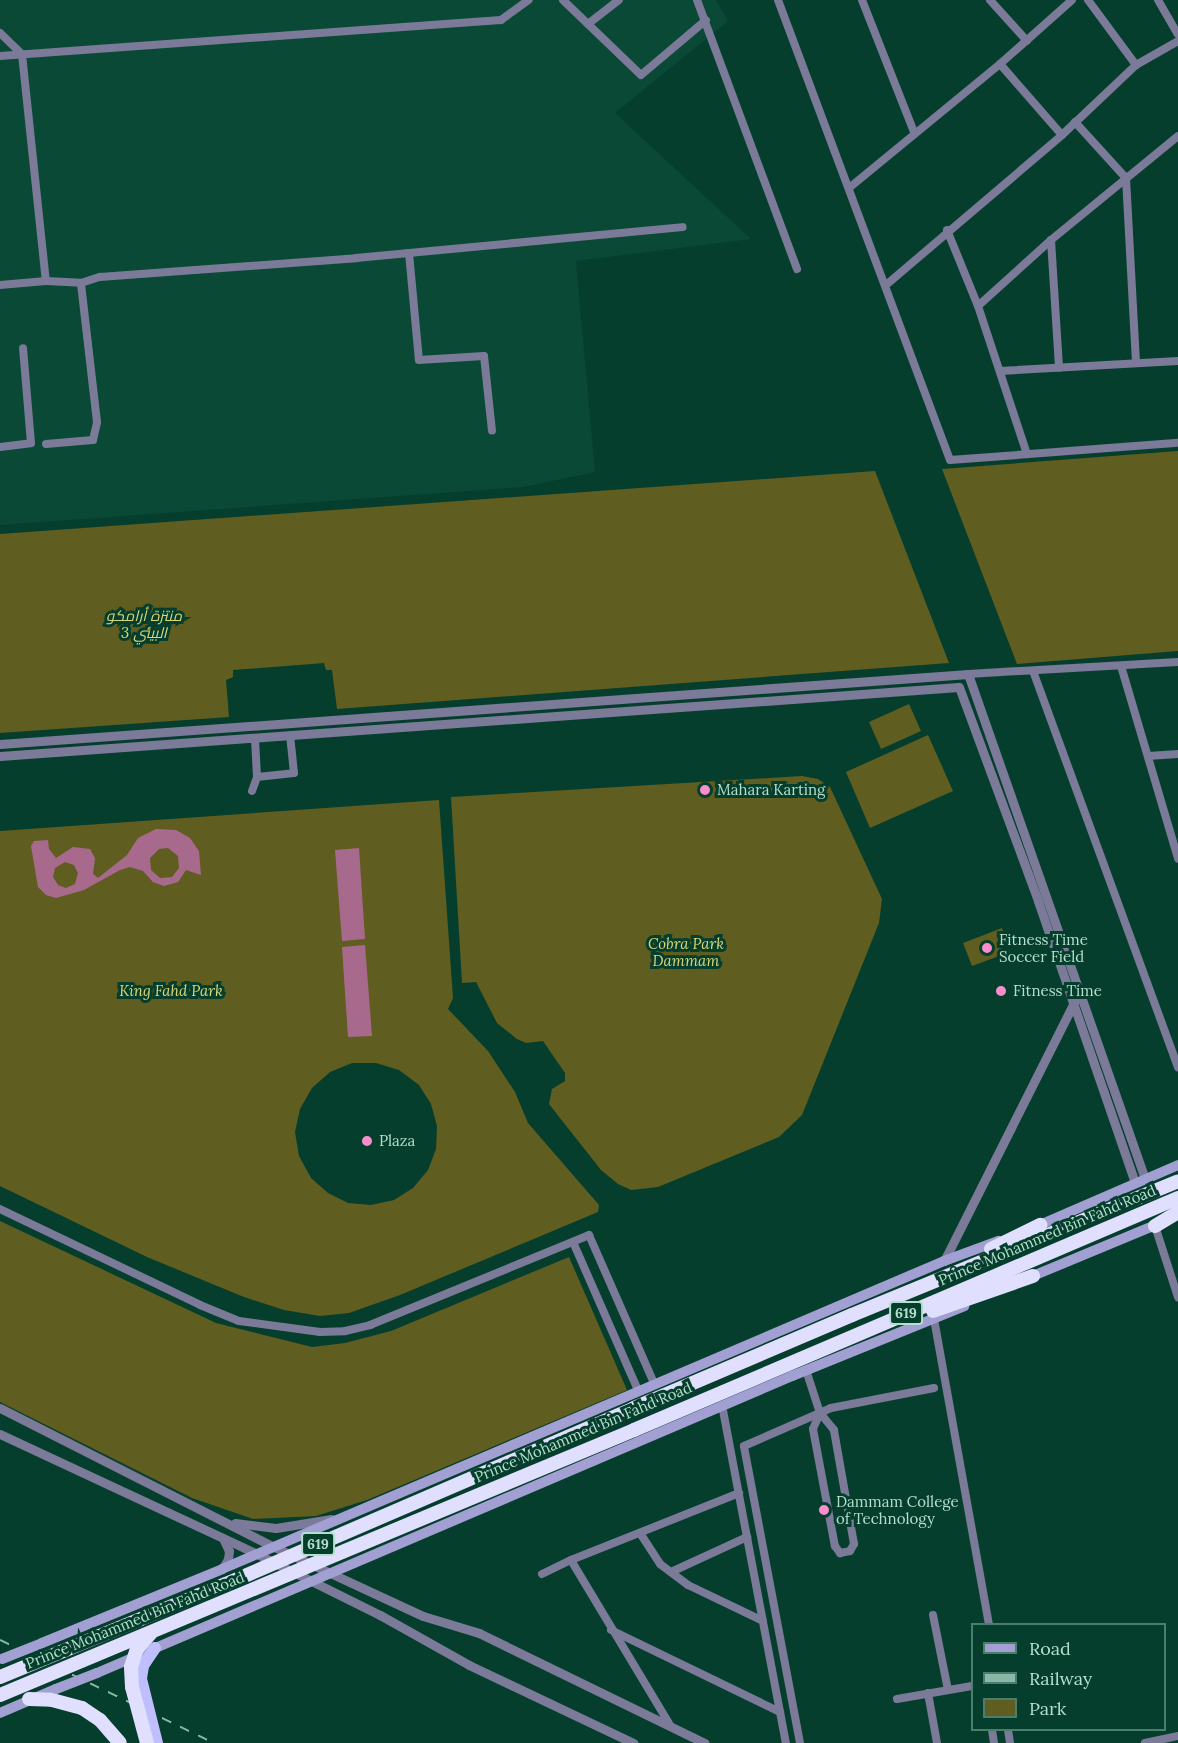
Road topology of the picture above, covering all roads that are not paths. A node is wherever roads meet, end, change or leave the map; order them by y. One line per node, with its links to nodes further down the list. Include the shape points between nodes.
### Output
1 (529, 0): 17 (street, via 501,20)
2 (563, 0): 12 (street)
3 (619, 0): 12 (street)
4 (697, 0): 11 (street)
5 (778, 0): 26 (street)
6 (990, 0): 15 (street)
7 (1072, 0): 15 (street)
8 (1089, 0): 20 (street)
9 (1158, 0): 14 (street)
10 (864, 1): 22 (street)
11 (706, 20): 12 (street, via 641,75); 31 (street)
12 (588, 24)
13 (0, 33): 17 (street)
14 (1178, 34)
15 (1027, 40): 19 (street)
16 (1178, 41): 20 (street)
17 (22, 54): 18 (street); 32 (street)
18 (0, 56)
19 (1000, 64): 22 (street); 23 (street)
20 (1136, 65): 21 (street)
21 (1075, 122): 23 (street); 25 (street)
22 (914, 132): 26 (street)
23 (1062, 135): 28 (street)
24 (1178, 136): 25 (street)
25 (1126, 178): 29 (street); 39 (street)
26 (849, 188): 35 (street)
27 (683, 227): 30 (street)
28 (947, 230): 35 (street); 36 (street)
29 (1051, 240): 36 (street); 40 (street)
30 (409, 253): 33 (street, via 100,277); 42 (street, via 419,360 484,356)
31 (797, 269)
32 (46, 281): 33 (street); 34 (street)
33 (81, 283): 44 (street, via 97,422 93,440)
34 (0, 285)
35 (886, 285): 46 (street, via 950,460)
36 (978, 306): 41 (street)
37 (23, 348): 45 (street, via 31,443)
38 (1178, 361): 39 (street)
39 (1136, 363): 40 (street)
40 (1059, 368): 41 (street)
41 (1000, 371): 46 (street)
42 (492, 431)
43 (1178, 443): 46 (street)
44 (46, 444)
45 (0, 447)
46 (1027, 454)
47 (1178, 662): 48 (street)
48 (1120, 666): 49 (street); 73 (street)
49 (1033, 671): 50 (street); 79 (street)
50 (968, 675): 51 (street); 52 (street); 77 (street)
51 (871, 681): 53 (street); 54 (street)
52 (959, 687): 54 (street); 78 (street)
53 (730, 691): 55 (street); 56 (street)
54 (872, 694): 56 (street)
55 (570, 702): 57 (street); 58 (street)
56 (731, 704): 58 (street)
57 (434, 713): 59 (street); 61 (street)
58 (571, 715): 61 (street)
59 (372, 717): 60 (street); 63 (street)
60 (313, 722): 62 (street); 64 (street)
61 (434, 725): 63 (street)
62 (240, 727): 67 (street); 68 (street)
63 (373, 729): 64 (street)
64 (314, 734): 65 (street)
65 (290, 735): 66 (street); 74 (street, via 294,773)
66 (255, 738): 67 (street); 74 (street)
67 (241, 740): 71 (street)
68 (22, 742): 69 (street); 71 (street)
69 (0, 744)
70 (1178, 754): 73 (street)
71 (24, 755): 72 (street)
72 (0, 756)
73 (1148, 756): 76 (street)
74 (257, 777): 75 (street)
75 (252, 791)
76 (1178, 859)
77 (1080, 993): 78 (street); 81 (street)
78 (1072, 1003): 81 (street); 89 (street)
79 (1178, 1067)
80 (1178, 1165): 81 (main road)
81 (1140, 1181): 86 (main road)
82 (1178, 1181): 92 (highway, Prince Mohammed Bin Fahd Road / 619)
83 (1178, 1198): 94 (highway, Prince Mohammed Bin Fahd Road / 619)
84 (0, 1209): 88 (street, via 239,1321 320,1332 370,1325)
85 (1178, 1214): 87 (highway)
86 (1040, 1225): 89 (main road); 92 (highway)
87 (1155, 1226): 90 (main road); 91 (street)
88 (573, 1242): 96 (street, via 589,1235); 98 (street)
89 (944, 1261): 96 (main road)
90 (1033, 1276): 93 (main road); 94 (highway)
91 (1178, 1298)
92 (852, 1315): 124 (highway, Prince Mohammed Bin Fahd Road / 619, bridge)
93 (934, 1319): 95 (main road); 119 (street)
94 (820, 1350): 121 (highway, Prince Mohammed Bin Fahd Road / 619, bridge)
95 (806, 1370): 99 (main road); 101 (street)
96 (654, 1383): 98 (main road)
97 (934, 1388): 101 (street)
98 (638, 1390): 104 (main road)
99 (722, 1405): 103 (street); 114 (main road)
100 (0, 1408): 105 (street)
101 (820, 1413): 101 (street, via 813,1429 840,1553 850,1551 854,1544 834,1430); 141 (street, via 744,1446)
102 (0, 1434): 107 (street)
103 (739, 1493): 106 (street); 108 (street)
104 (342, 1517): 105 (street, via 276,1528); 109 (main road)
105 (224, 1521): 109 (street)
106 (640, 1533): 111 (street); 113 (street, via 660,1564)
107 (222, 1536): 110 (street); 112 (street, via 229,1551)
108 (747, 1537): 113 (street); 118 (street)
109 (272, 1546): 110 (main road); 114 (street)
110 (255, 1553): 112 (main road); 116 (street)
111 (571, 1560): 115 (street); 120 (street)
112 (222, 1569): 123 (main road, bridge)
113 (671, 1572): 118 (street, via 688,1585)
114 (334, 1573): 116 (main road); 133 (street, via 423,1616 479,1633)
115 (542, 1575)
116 (312, 1581): 122 (main road); 138 (street, via 469,1665)
117 (933, 1615): 126 (street)
118 (763, 1621): 131 (street)
119 (989, 1623)
120 (610, 1630): 131 (street); 133 (street)
121 (153, 1631): 128 (highway, Prince Mohammed Bin Fahd Road / 619, bridge); 136 (highway, bridge, via 137,1649 131,1667 132,1687)
122 (155, 1648): 129 (main road, bridge); 137 (main road, bridge, via 143,1666 141,1679)
123 (1, 1659)
124 (0, 1677)
125 (971, 1686): 126 (street)
126 (948, 1690): 127 (street)
127 (928, 1693): 130 (street); 142 (street)
128 (0, 1695)
129 (29, 1699): 132 (main road); 135 (highway, via 82,1708 100,1720)
130 (897, 1699)
131 (780, 1712): 140 (street)
132 (0, 1713)
133 (671, 1727): 139 (street)
134 (1172, 1739): 143 (street)
135 (120, 1743)
136 (147, 1743)
137 (158, 1743)
138 (633, 1743)
139 (705, 1743)
140 (786, 1743)
141 (800, 1743)
142 (937, 1743)
143 (1145, 1743)

